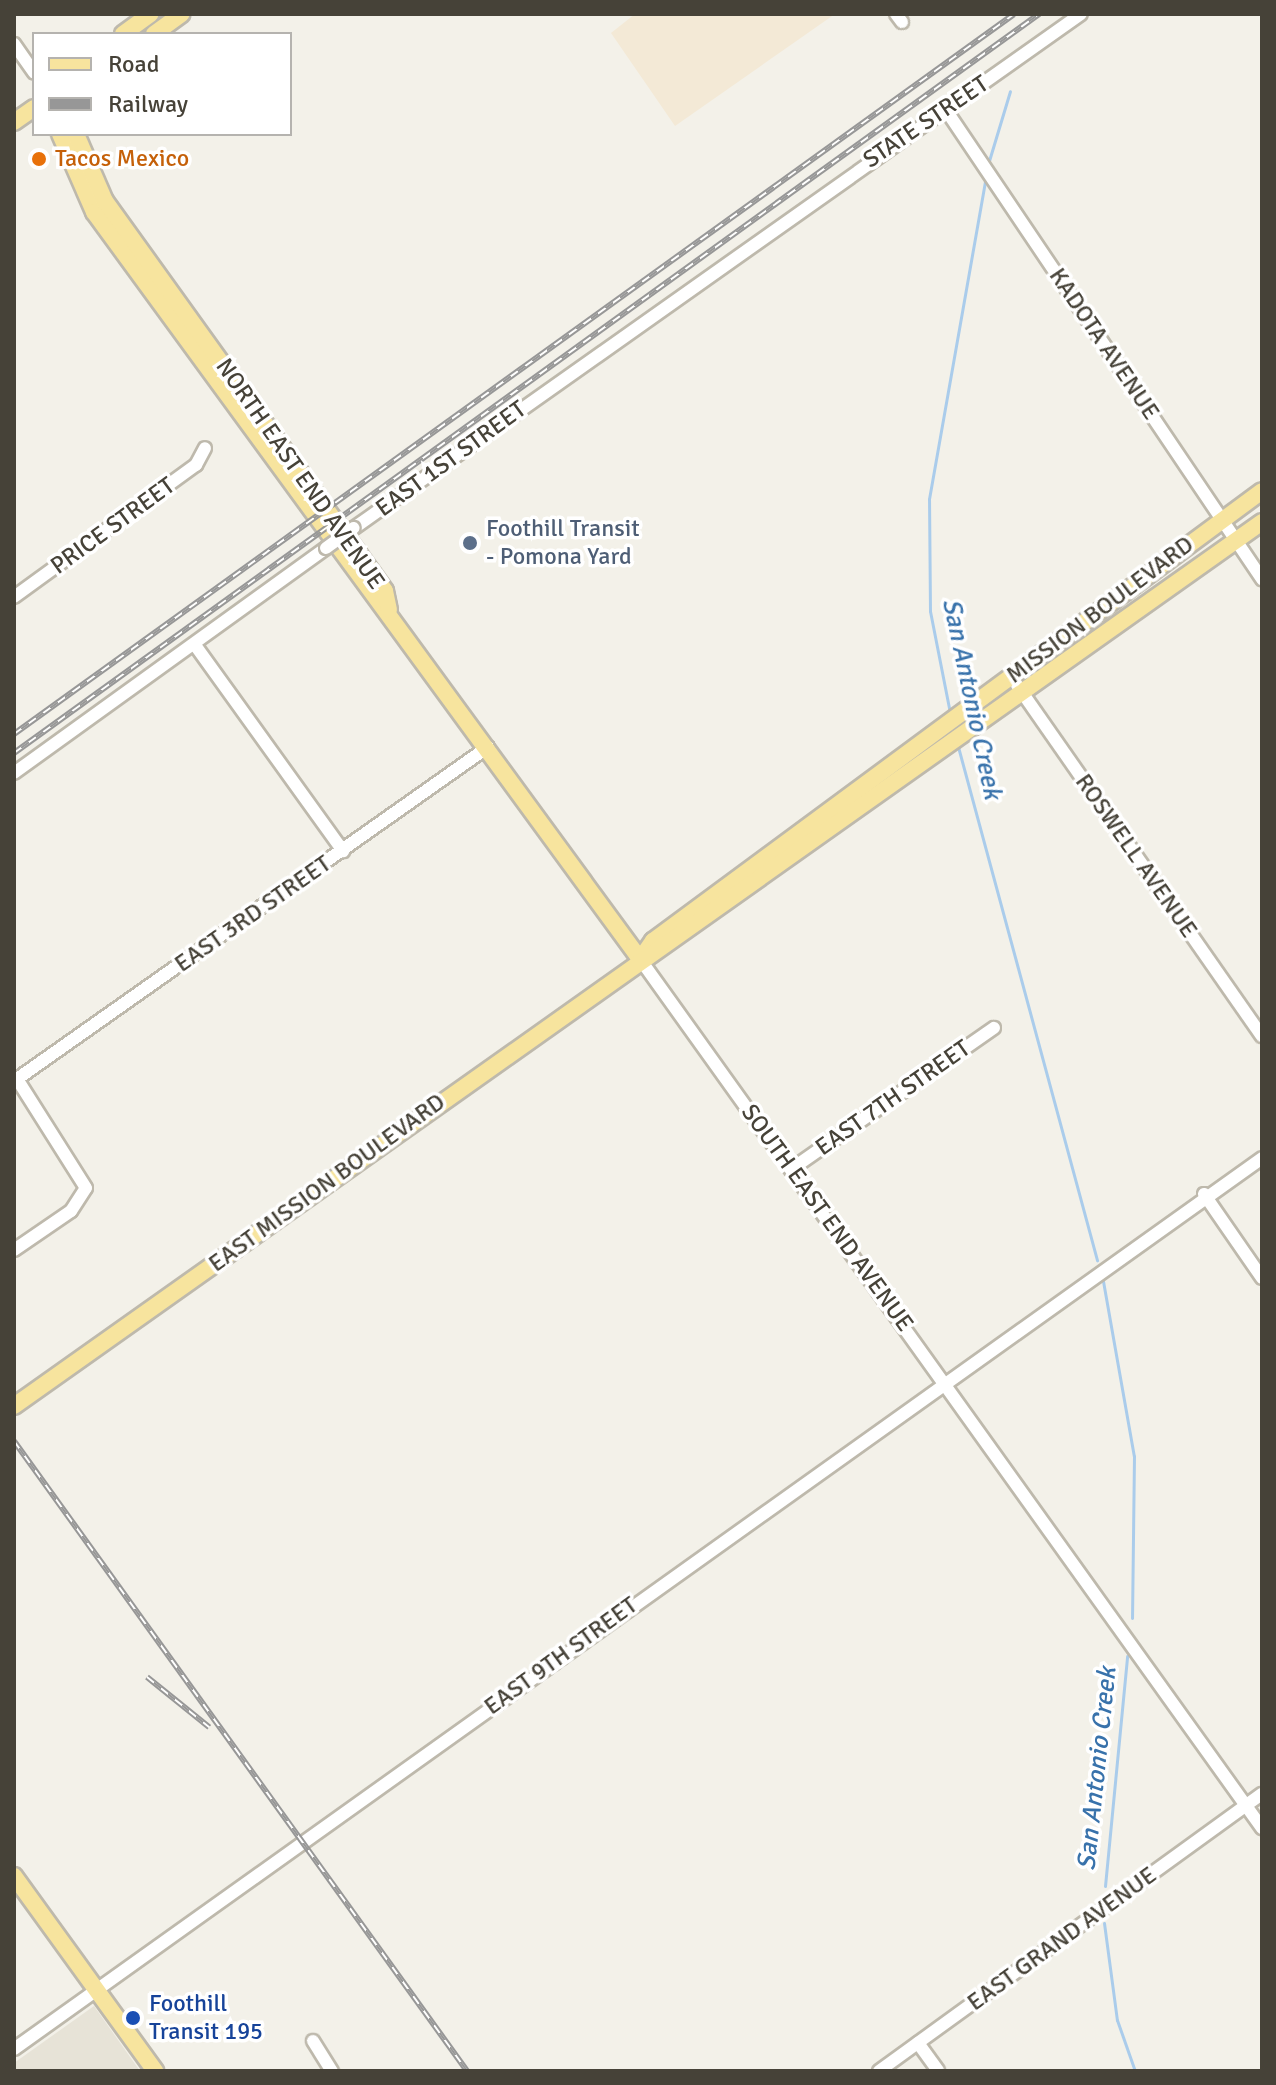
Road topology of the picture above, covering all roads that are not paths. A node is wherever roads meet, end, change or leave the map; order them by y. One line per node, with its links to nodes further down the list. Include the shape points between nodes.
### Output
1 (151, 14): 4 (main road)
2 (182, 14): 5 (main road)
3 (1081, 14): 9 (street, STATE STREET)
4 (126, 32)
5 (157, 32)
6 (14, 44): 7 (street)
7 (32, 70)
8 (32, 109): 10 (main road)
9 (946, 110): 13 (street, STATE STREET); 17 (street, KADOTA AVENUE)
10 (14, 122)
11 (61, 136): 14 (main road, NORTH EAST END AVENUE, via 94,212)
12 (77, 136): 14 (main road, NORTH EAST END AVENUE, via 105,201)
13 (771, 229): 23 (street, EAST 1ST STREET, bridge)
14 (154, 282): 22 (main road, NORTH EAST END AVENUE, via 385,591)
15 (205, 448): 21 (street, PRICE STREET, via 196,465)
16 (1262, 491): 17 (main road, MISSION BOULEVARD)
17 (1223, 519): 19 (street, KADOTA AVENUE); 24 (main road, MISSION BOULEVARD)
18 (1262, 522): 19 (main road, EAST MISSION BOULEVARD)
19 (1235, 541): 20 (street, KADOTA AVENUE); 25 (main road, EAST MISSION BOULEVARD)
20 (1262, 579)
21 (14, 597)
22 (389, 610): 27 (main road, SOUTH EAST END AVENUE)
23 (195, 645): 28 (street, EAST 1ST STREET); 29 (street)
24 (1011, 676): 25 (street, ROSWELL AVENUE); 26 (main road, MISSION BOULEVARD)
25 (1023, 694): 30 (main road, EAST MISSION BOULEVARD); 32 (street, ROSWELL AVENUE)
26 (940, 730): 30 (main road, EAST MISSION BOULEVARD, via 653,941)
27 (488, 747): 29 (street, EAST 3RD STREET); 30 (main road, SOUTH EAST END AVENUE)
28 (14, 773)
29 (343, 851): 36 (street, EAST 3RD STREET, via 17,1079 86,1188 71,1211)
30 (640, 959): 34 (street, SOUTH EAST END AVENUE); 39 (main road, EAST MISSION BOULEVARD)
31 (994, 1028): 34 (street, EAST 7TH STREET)
32 (1262, 1036)
33 (1262, 1158): 35 (street, EAST 9TH STREET)
34 (793, 1168): 38 (street, SOUTH EAST END AVENUE)
35 (1204, 1194): 37 (street); 38 (street, EAST 9TH STREET)
36 (14, 1250)
37 (1262, 1278)
38 (945, 1382): 41 (street, SOUTH EAST END AVENUE); 44 (street, EAST 9TH STREET)
39 (14, 1406)
40 (1262, 1794): 41 (street, EAST GRAND AVENUE)
41 (1245, 1807): 42 (street, SOUTH EAST END AVENUE); 46 (street, EAST GRAND AVENUE)
42 (1262, 1828)
43 (14, 1876): 44 (main road)
44 (96, 1991): 47 (street, EAST 9TH STREET); 49 (main road)
45 (313, 2041): 48 (street)
46 (918, 2043): 50 (street, EAST GRAND AVENUE); 51 (street)
47 (14, 2049)
48 (330, 2070)
49 (155, 2071)
50 (879, 2071)
51 (938, 2071)

